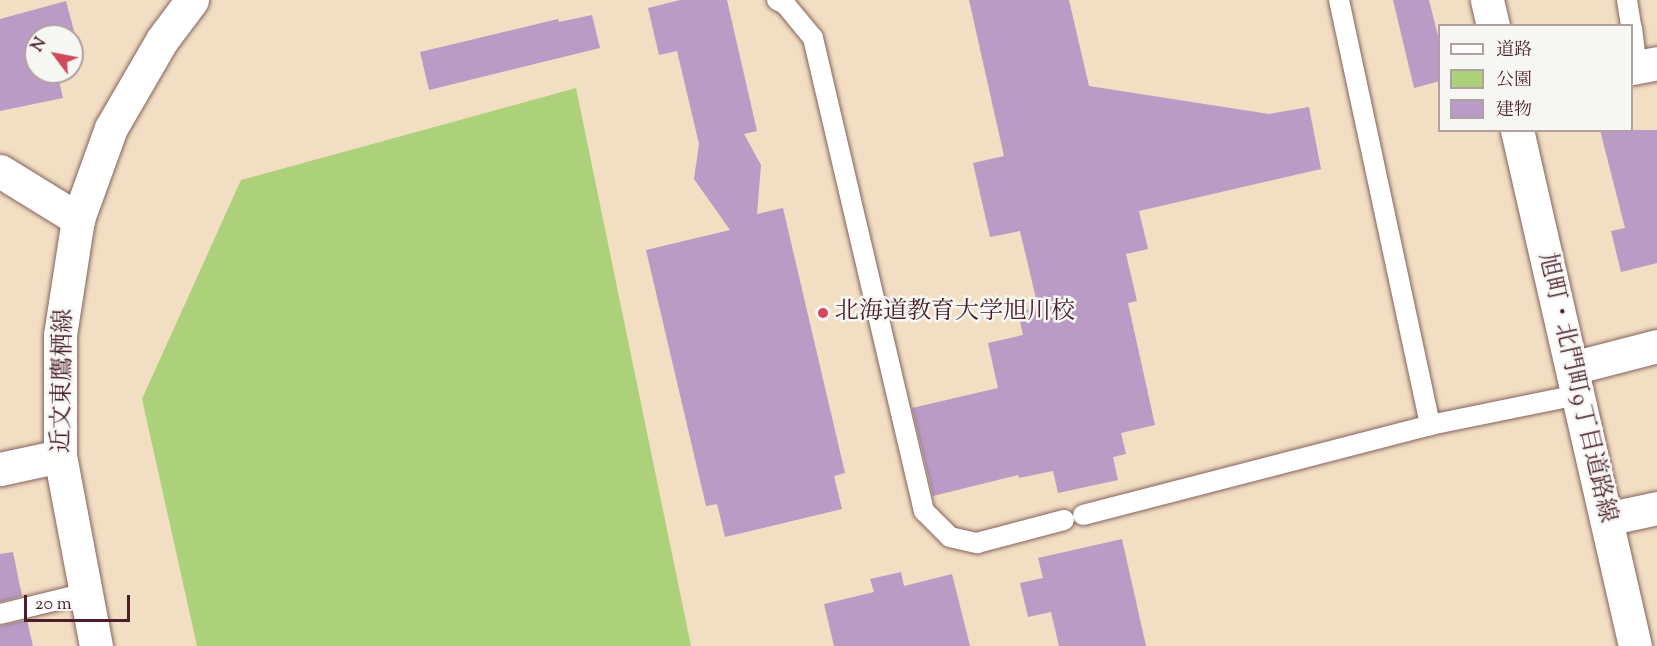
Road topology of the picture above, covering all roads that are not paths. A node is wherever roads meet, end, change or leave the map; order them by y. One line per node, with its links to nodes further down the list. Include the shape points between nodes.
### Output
1 (192, 0): 12 (street, 近文東鷹栖線, via 162,40 111,128)
2 (777, 0): 21 (lane, via 785,4 813,38 924,511 950,537 977,543)
3 (1339, 0): 15 (lane)
4 (1487, 0): 6 (street)
5 (1627, 0): 7 (lane)
6 (1493, 24)
7 (1631, 24)
8 (1633, 34): 9 (lane)
9 (1642, 66)
10 (1517, 132): 14 (street, 旭町・北門町9丁目道路線)
11 (0, 171): 12 (street)
12 (78, 219): 16 (street, 近文東鷹栖線, via 60,335)
13 (1657, 346): 14 (street)
14 (1575, 382): 15 (lane); 20 (street, 旭町・北門町9丁目道路線)
15 (1430, 424): 19 (lane)
16 (60, 456): 17 (street); 22 (street, 近文東鷹栖線)
17 (0, 469)
18 (1657, 507): 20 (street)
19 (1083, 515)
20 (1606, 519): 25 (street, 旭町・北門町9丁目道路線)
21 (1064, 520)
22 (86, 593): 23 (lane); 24 (street, 近文東鷹栖線)
23 (0, 614)
24 (96, 646)
25 (1635, 646)

